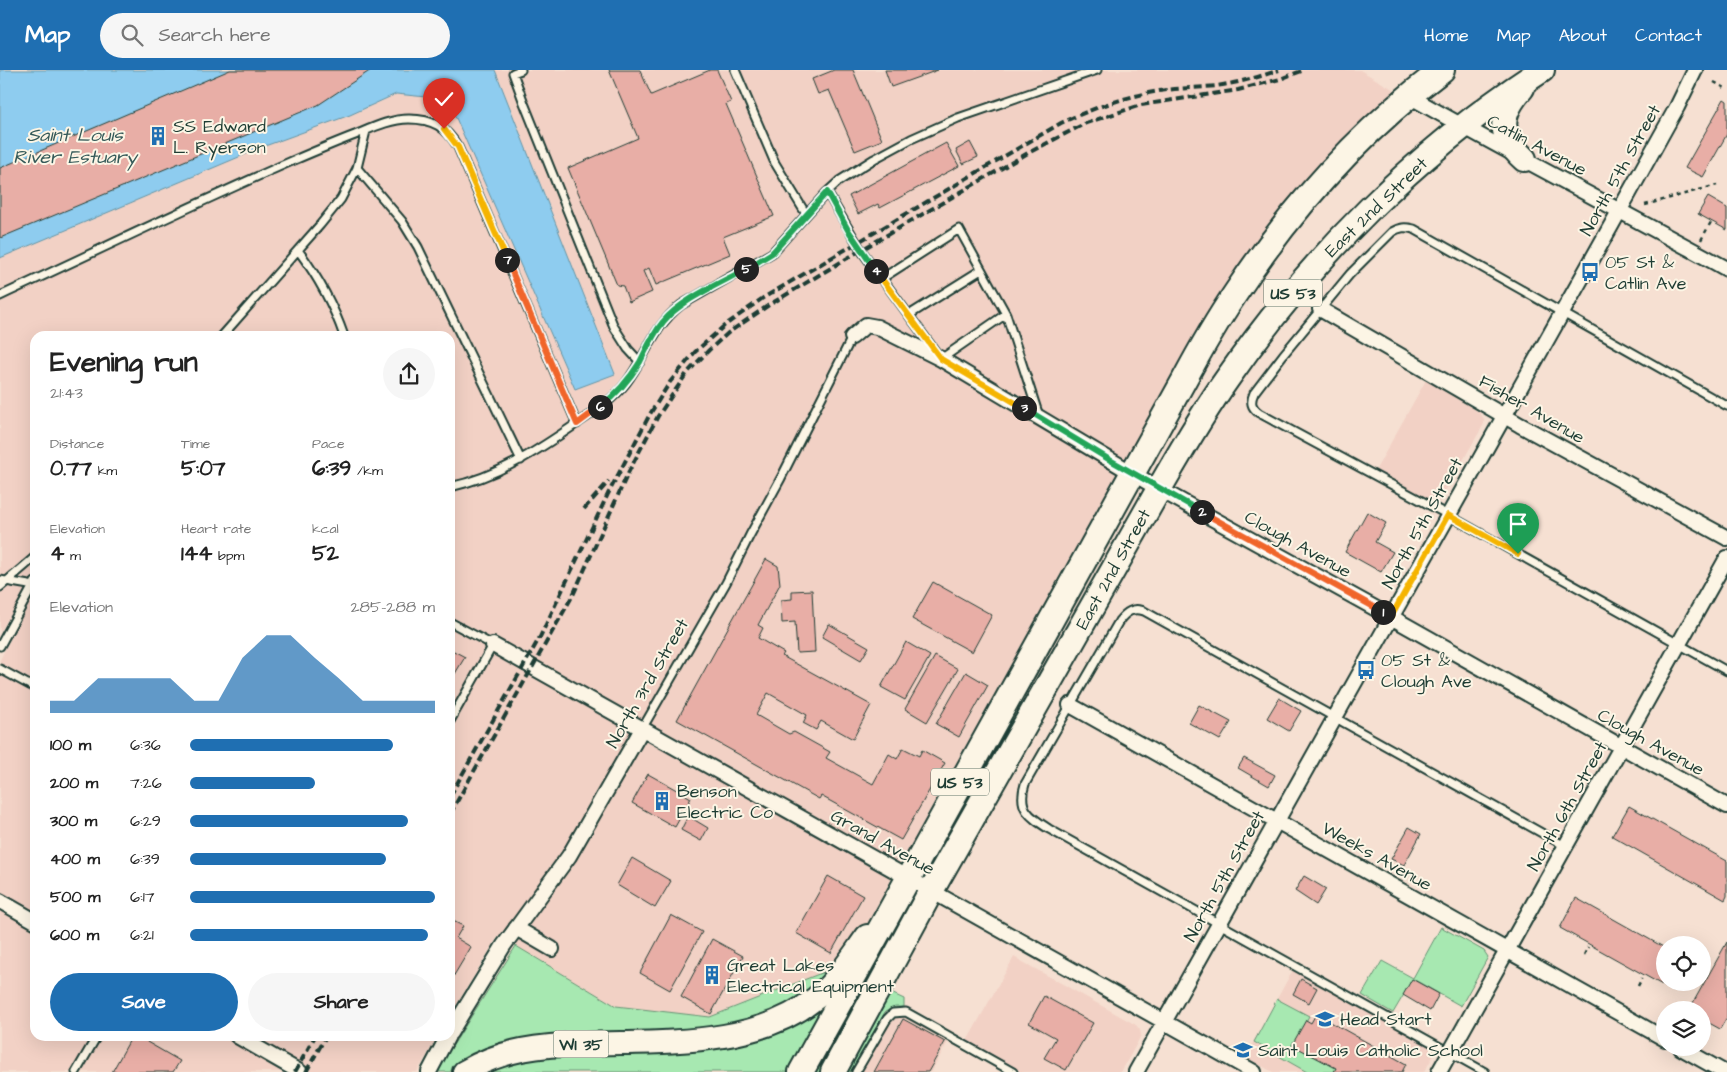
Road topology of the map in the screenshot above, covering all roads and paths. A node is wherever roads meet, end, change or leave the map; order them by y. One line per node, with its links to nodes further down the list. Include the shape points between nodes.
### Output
1 (521, 70): 34 (lane, via 513,74 614,326)
2 (735, 70): 18 (lane, via 775,162)
3 (1097, 70): 15 (lane, via 932,129 874,159)
4 (1442, 70): 9 (highway, East 2nd Street / US 53)
5 (1695, 70): 17 (street, North 5th Street)
6 (1539, 72): 10 (highway, East 2nd Street / US 53); 12 (highway, via 1517,94 1504,118 1505,134)
7 (1714, 82): 8 (path)
8 (1727, 89)
9 (1409, 96): 10 (street, Catlin Avenue); 40 (highway, East 2nd Street / US 53, via 1321,181 1273,240 1215,325)
10 (1462, 126): 12 (street, Catlin Avenue); 42 (highway, East 2nd Street / US 53, via 1379,200 1288,298 1227,379)
11 (366, 131): 13 (lane); 25 (lane, via 219,193); 38 (lane, via 388,122 410,119 433,122 450,134)
12 (1524, 159): 17 (street, Catlin Avenue)
13 (357, 168): 21 (lane, via 341,199); 39 (lane, via 402,221 414,241)
14 (1717, 185): 16 (path)
15 (827, 192): 18 (lane); 24 (lane)
16 (1645, 205)
17 (1620, 210): 22 (street, Catlin Avenue); 27 (street, North 5th Street)
18 (806, 214): 34 (lane, via 772,253 671,313 652,337)
19 (1711, 222): 20 (path)
20 (1701, 240)
21 (298, 250): 30 (lane); 31 (lane, via 322,285)
22 (1727, 269)
23 (981, 270): 24 (lane, via 959,229); 28 (lane); 29 (lane)
24 (881, 278): 29 (lane)
25 (0, 296)
26 (1320, 309): 27 (lane, via 1381,241 1398,228 1406,227); 36 (street, Fisher Avenue); 43 (lane, via 1254,393 1251,404 1254,409)
27 (1562, 313): 35 (lane); 36 (street, North 5th Street)
28 (1006, 314): 33 (lane); 37 (lane)
29 (909, 315): 33 (lane)
30 (226, 331)
31 (342, 331)
32 (852, 337): 33 (street, Clough Avenue, via 866,325 877,327); 62 (lane, North 3rd Street, via 726,583)
33 (941, 359): 37 (street, Clough Avenue)
34 (640, 362): 38 (lane, via 611,399)
35 (1727, 406)
36 (1504, 416): 43 (street, North 5th Street); 44 (street, Fisher Avenue)
37 (1040, 418): 40 (street, Clough Avenue)
38 (577, 424): 39 (lane)
39 (521, 460): 41 (lane, via 498,472)
40 (1133, 473): 42 (street, Clough Avenue); 67 (highway, East 2nd Street / US 53)
41 (455, 485)
42 (1159, 489): 51 (street, Clough Avenue); 68 (highway, East 2nd Street / US 53)
43 (1448, 515): 51 (street, North 5th Street); 53 (lane)
44 (1727, 538)
45 (1727, 558): 53 (street, North 6th Street)
46 (30, 562): 47 (lane)
47 (3, 581): 48 (lane); 49 (lane)
48 (30, 584)
49 (0, 587)
50 (30, 592): 55 (lane)
51 (1391, 617): 61 (street, North 5th Street); 63 (street, Clough Avenue)
52 (455, 625): 54 (lane)
53 (1679, 644): 57 (lane); 63 (street, North 6th Street)
54 (493, 645): 60 (lane); 62 (street, Grand Avenue)
55 (0, 646)
56 (0, 669): 58 (lane)
57 (1727, 671)
58 (30, 685)
59 (1070, 705): 61 (lane, via 1119,621 1125,613 1137,608); 65 (street, Weeks Avenue); 71 (lane, via 1025,784 1022,800 1028,814 1049,829)
60 (455, 712)
61 (1334, 718): 65 (street, North 5th Street); 66 (lane)
62 (642, 729): 67 (street, Grand Avenue); 72 (street, North 3rd Street, via 569,856)
63 (1622, 746): 64 (street, Clough Avenue); 66 (street, North 6th Street)
64 (1727, 806)
65 (1276, 821): 71 (street, North 5th Street); 75 (street, Weeks Avenue)
66 (1565, 846): 75 (street, North 6th Street)
67 (904, 884): 68 (street, Grand Avenue); 90 (main road, WI 35, via 827,988 800,1009 770,1024 747,1031 684,1040 565,1044 517,1050); 91 (highway, East 2nd Street / US 53)
68 (931, 891): 79 (street, Grand Avenue); 92 (highway, East 2nd Street / US 53)
69 (0, 901): 70 (street)
70 (30, 918)
71 (1219, 923): 79 (street, North 5th Street); 85 (lane)
72 (516, 928): 74 (street); 80 (street, North 3rd Street)
73 (1588, 947): 76 (path)
74 (552, 949)
75 (1507, 950): 81 (street, Weeks Avenue); 85 (street, North 6th Street)
76 (1584, 955)
77 (1642, 978): 78 (path)
78 (1638, 986)
79 (1164, 1021): 95 (street, North 5th Street); 96 (street, Grand Avenue)
80 (455, 1025)
81 (1656, 1034)
82 (94, 1041): 87 (lane)
83 (245, 1041): 88 (street)
84 (446, 1041): 89 (street, North 3rd Street)
85 (1450, 1052): 97 (street, North 6th Street); 98 (lane)
86 (1695, 1056): 99 (street)
87 (76, 1072)
88 (300, 1072)
89 (429, 1072)
90 (464, 1072)
91 (801, 1072)
92 (833, 1072)
93 (856, 1072): 94 (lane, via 887,1019 894,1013 906,1012)
94 (1013, 1072)
95 (1136, 1072)
96 (1254, 1072)
97 (1439, 1072)
98 (1485, 1072)
99 (1724, 1072)

